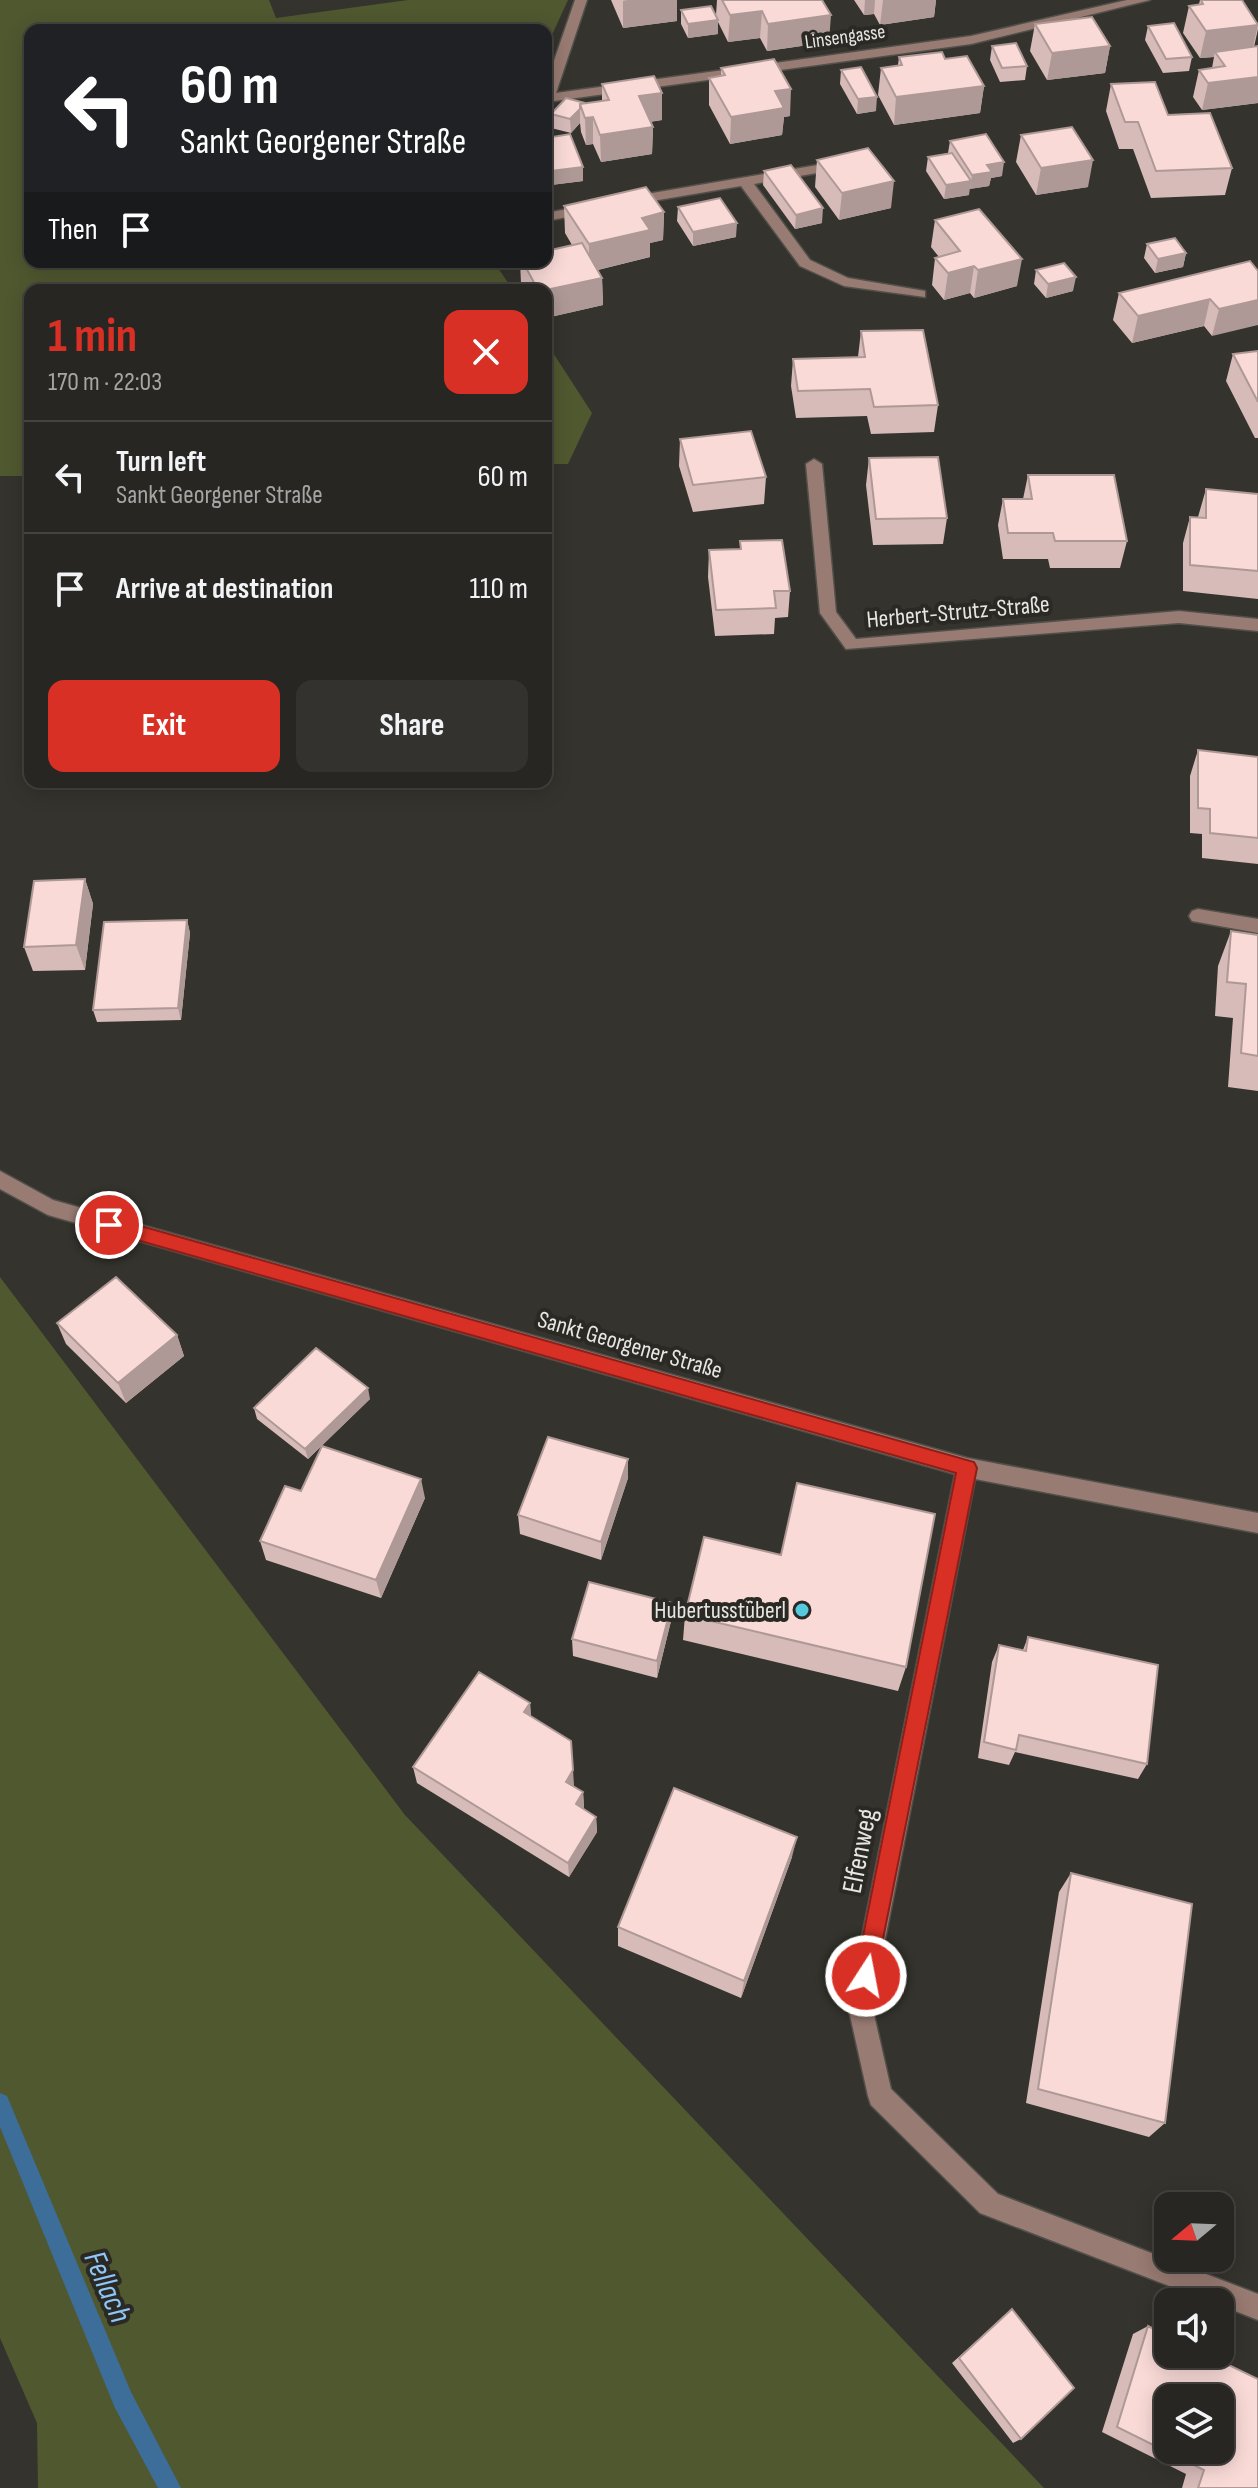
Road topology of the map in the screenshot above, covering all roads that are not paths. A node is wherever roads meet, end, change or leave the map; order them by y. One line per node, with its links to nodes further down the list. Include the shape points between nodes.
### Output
1 (581, 0): 3 (street, Linsengasse)
2 (1144, 0): 4 (street, Linsengasse, via 971,40)
3 (552, 86)
4 (552, 100)
5 (860, 162): 6 (street)
6 (744, 180): 7 (street); 8 (street, via 805,263 844,282)
7 (552, 216)
8 (920, 294)
9 (814, 464): 10 (street, Herbert-Strutz-Straße, via 828,613 852,645 1179,617)
10 (1258, 625)
11 (1198, 916): 12 (street)
12 (1258, 926)
13 (0, 1179): 14 (street, Sankt Georgener Straße, via 48,1207)
14 (967, 1468): 15 (street, Sankt Georgener Straße); 16 (street, Elfenweg, via 860,2006 880,2096 989,2204)
15 (1258, 1523)
16 (1258, 2307)

